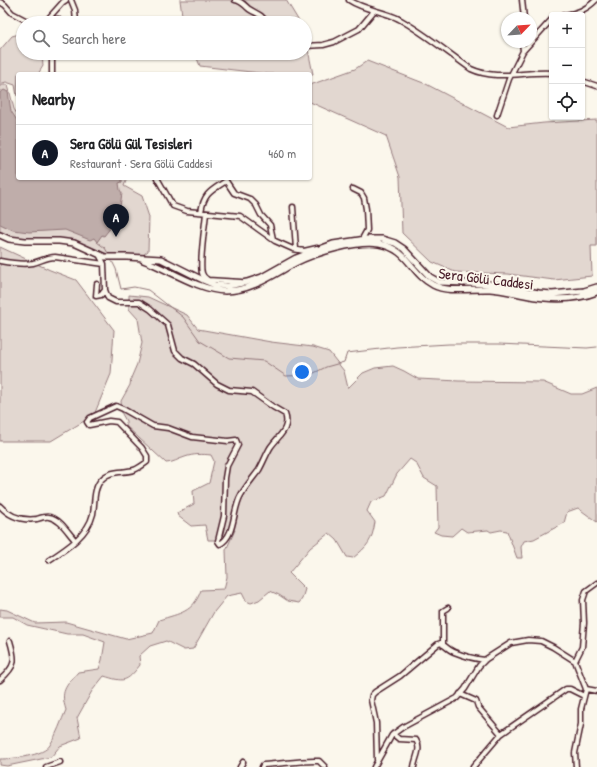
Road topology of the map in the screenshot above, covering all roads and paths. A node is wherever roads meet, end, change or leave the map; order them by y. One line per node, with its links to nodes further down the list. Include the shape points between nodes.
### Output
1 (66, 0): 12 (street)
2 (71, 0): 13 (street)
3 (235, 0): 14 (street)
4 (349, 0): 8 (street)
5 (522, 0): 9 (street)
6 (596, 0): 10 (street)
7 (0, 2): 11 (street)
8 (374, 11): 16 (street, via 359,29 334,42); 22 (street, via 409,25 481,74)
9 (523, 12)
10 (578, 12)
11 (18, 16)
12 (50, 16)
13 (75, 16)
14 (261, 16)
15 (549, 22): 18 (street)
16 (312, 46)
17 (523, 48): 18 (street)
18 (523, 51): 22 (street)
19 (52, 60): 20 (street)
20 (52, 72)
21 (549, 73): 22 (street)
22 (511, 74): 25 (street)
23 (585, 82): 24 (street)
24 (597, 86)
25 (497, 115)
26 (158, 180): 29 (street, via 173,206)
27 (353, 189): 33 (street, via 364,198 366,209 367,230)
28 (294, 207): 35 (street)
29 (201, 212): 30 (street); 32 (street, via 206,195 226,181 234,193 250,199 256,205 270,225)
30 (206, 213): 32 (street, via 240,216); 41 (street, via 202,271 205,278)
31 (0, 235): 37 (main road, Sera Gölü Caddesi, via 25,241 74,243)
32 (273, 240): 35 (street)
33 (360, 242): 34 (main road, Sera Gölü Caddesi); 36 (main road, Sera Gölü Caddesi); 44 (main road, Sera Gölü Caddesi, via 382,239 395,243 430,277 439,282 489,284 552,294); 46 (main road, Sera Gölü Caddesi, via 390,246 399,251 419,274 433,285 444,288 491,289 548,299 579,297)
34 (323, 247): 35 (street); 36 (street); 41 (main road, Sera Gölü Caddesi)
35 (296, 249)
36 (331, 249): 42 (main road, Sera Gölü Caddesi, via 296,262)
37 (99, 254): 38 (main road, Sera Gölü Caddesi, via 105,257); 40 (street)
38 (138, 258): 41 (main road, Sera Gölü Caddesi, via 161,259 215,284 228,286); 42 (main road, Sera Gölü Caddesi, via 188,280 224,291 245,288)
39 (0, 261): 40 (street, via 21,264 55,257)
40 (104, 264): 45 (street)
41 (248, 282): 42 (street)
42 (261, 282)
43 (97, 284): 45 (street, via 96,296)
44 (597, 287)
45 (105, 290): 48 (street, via 108,298 116,302 139,302 150,308 168,325 175,351 182,358 229,390 252,392 285,414 287,420 282,435 271,447 240,495 232,527 224,542 220,544 218,541 224,516 225,478 238,445 236,440 192,437 168,428 153,426 116,406 90,418 87,422 90,425 117,422 142,448 147,456 147,462 139,468 114,472 103,477 96,486 93,515 88,527)
46 (597, 292)
47 (0, 506): 48 (street, via 18,519 49,517 60,522)
48 (75, 540): 49 (street)
49 (49, 560)
50 (597, 583): 55 (street, via 586,591 583,600 582,647)
51 (448, 608): 53 (street, via 443,611)
52 (10, 641): 56 (street, via 14,656 13,664)
53 (443, 644): 54 (street, via 453,652); 65 (street, via 438,644 400,676 372,695)
54 (485, 660): 55 (street, via 511,643 528,640 541,641); 59 (street)
55 (575, 661): 57 (street)
56 (0, 680)
57 (586, 689): 58 (street); 60 (street)
58 (597, 691)
59 (460, 694): 61 (street, via 449,703); 62 (street, via 476,701 478,707)
60 (584, 696): 62 (street, via 566,689); 73 (street, via 575,753)
61 (393, 734): 65 (street); 71 (street, via 399,739 416,740 419,748)
62 (501, 734): 72 (street)
63 (60, 762): 66 (street)
64 (243, 762): 67 (street)
65 (377, 762): 70 (street)
66 (46, 767)
67 (240, 767)
68 (262, 767): 69 (street, via 319,761)
69 (325, 767)
70 (374, 767)
71 (414, 767)
72 (473, 767)
73 (576, 767)

